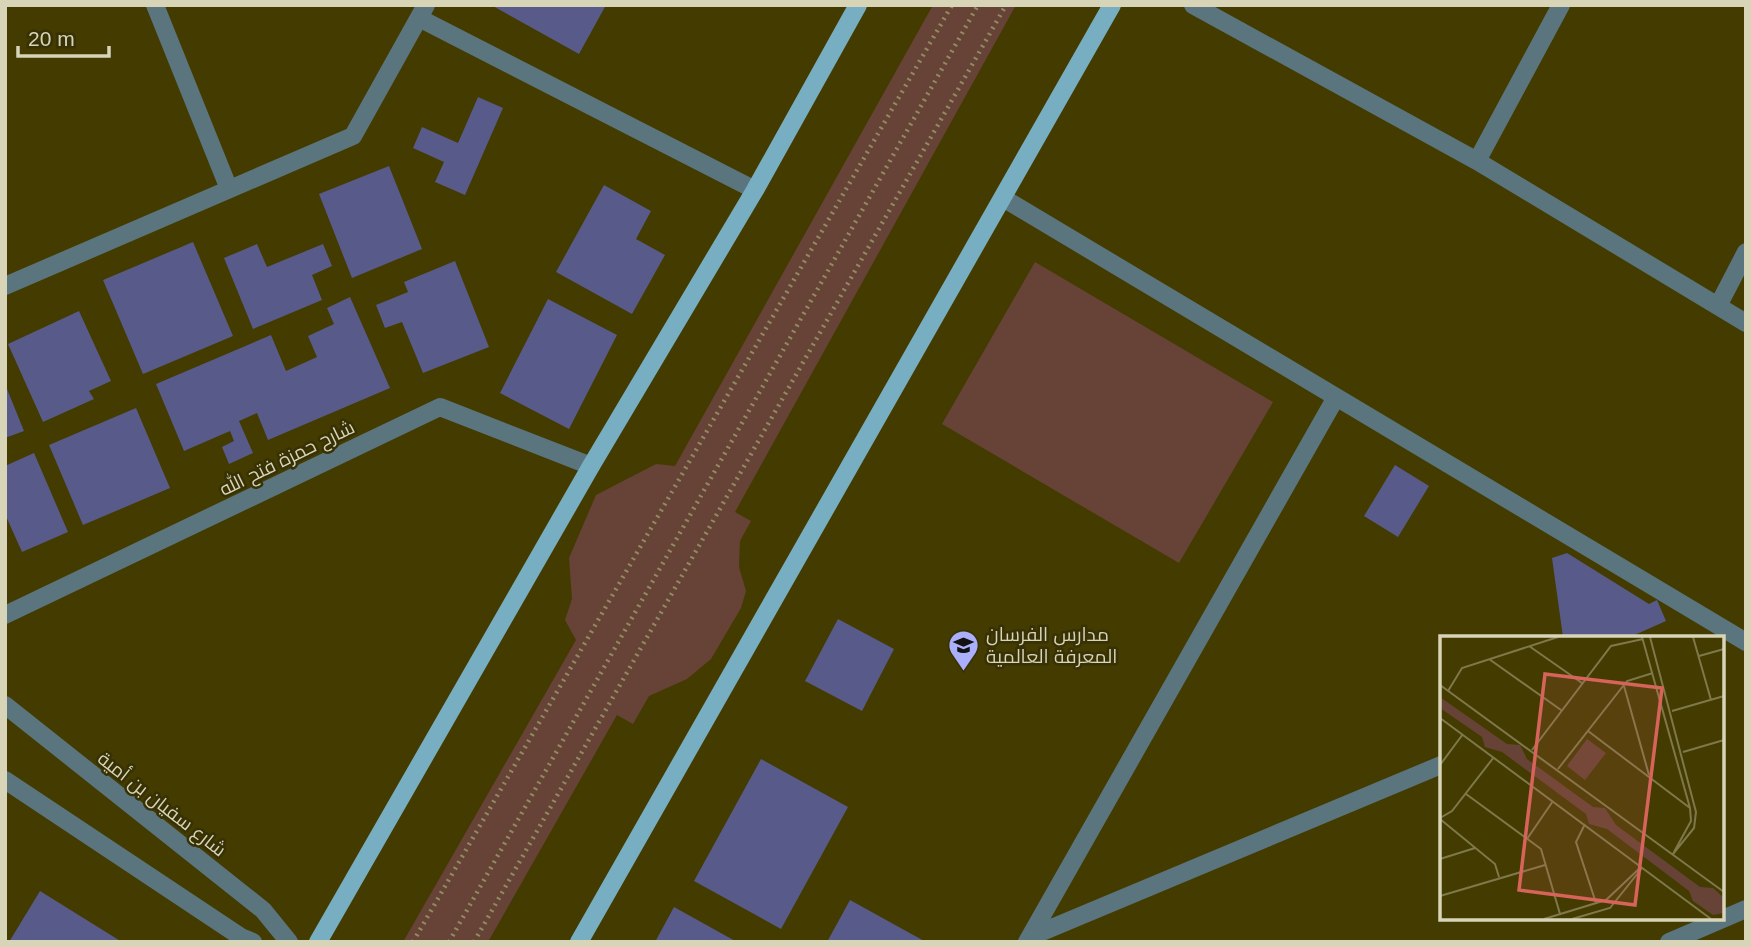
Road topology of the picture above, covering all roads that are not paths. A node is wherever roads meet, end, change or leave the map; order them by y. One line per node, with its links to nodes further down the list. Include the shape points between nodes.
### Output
1 (155, 5): 8 (street)
2 (858, 5): 9 (main road)
3 (1112, 5): 10 (main road)
4 (1193, 5): 7 (street)
5 (1561, 5): 7 (street)
6 (422, 12): 8 (street, via 353,136); 9 (street)
7 (1477, 161): 13 (street)
8 (229, 190): 12 (street)
9 (755, 190): 16 (main road)
10 (1003, 198): 15 (street); 30 (main road)
11 (1746, 252): 13 (street)
12 (5, 286)
13 (1718, 306): 14 (street)
14 (1746, 323)
15 (1335, 399): 18 (street); 26 (street)
16 (591, 466): 17 (street, شارح حمزة فتح الله, via 440,407); 29 (main road)
17 (5, 615)
18 (1743, 641): 19 (street)
19 (1723, 646)
20 (5, 705): 28 (street, شارع سفيان بن أمية, via 263,911)
21 (1440, 765): 26 (street)
22 (5, 780): 27 (street)
23 (1746, 909): 24 (street)
24 (1723, 919)
25 (1723, 919): 31 (street)
26 (1029, 940)
27 (253, 942)
28 (289, 942)
29 (318, 942)
30 (579, 942)
31 (1669, 942)

